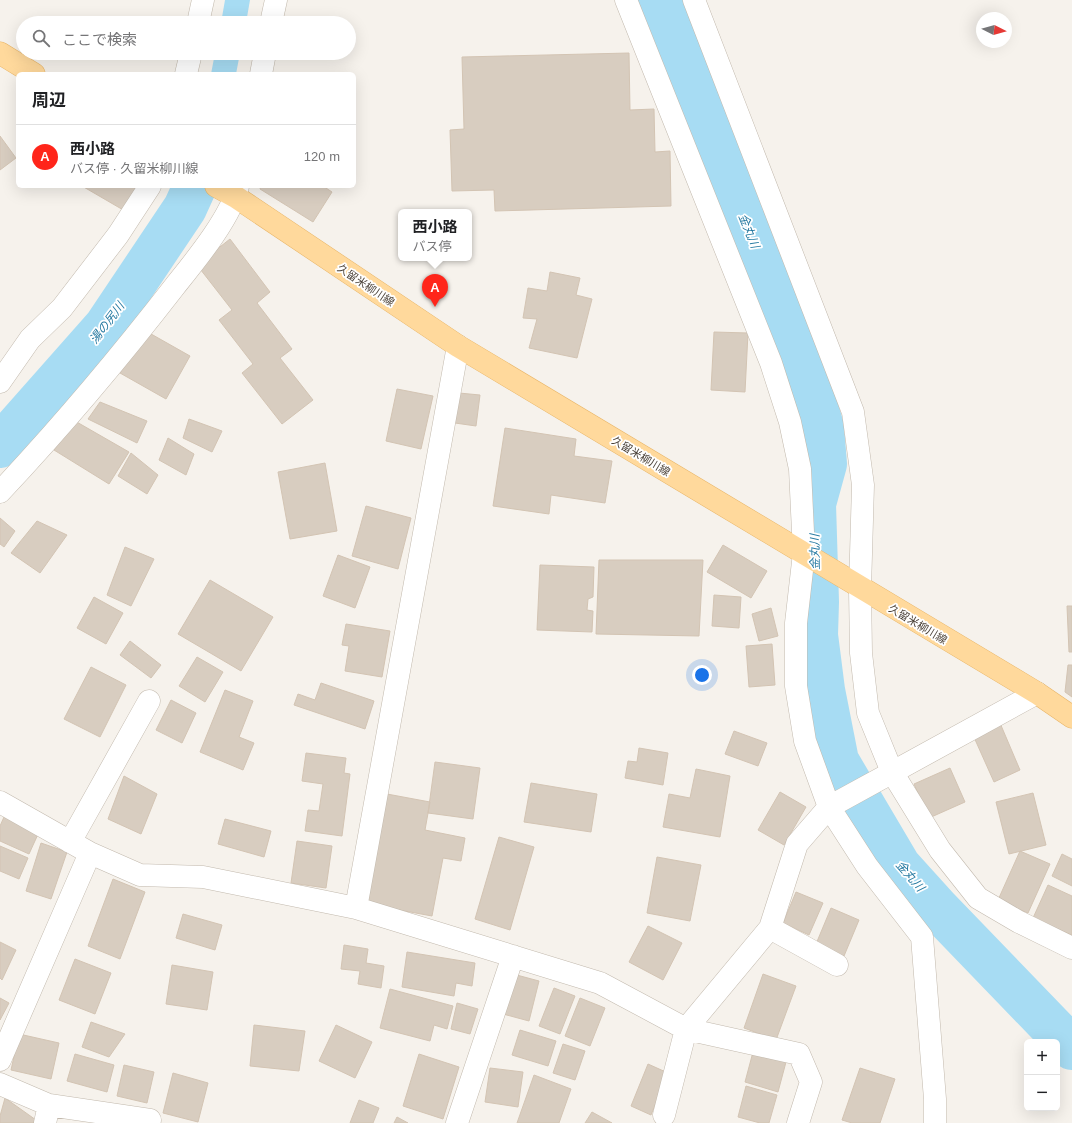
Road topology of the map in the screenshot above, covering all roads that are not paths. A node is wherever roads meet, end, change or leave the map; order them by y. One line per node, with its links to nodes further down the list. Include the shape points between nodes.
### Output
1 (203, 0): 5 (street)
2 (276, 0): 6 (street)
3 (626, 0): 18 (street, via 771,363 786,407 800,469)
4 (694, 0): 19 (street, via 852,412 863,485)
5 (200, 16)
6 (273, 16)
7 (0, 53): 10 (main road)
8 (189, 60): 11 (street)
9 (264, 60): 12 (street)
10 (31, 72)
11 (186, 72)
12 (261, 72)
13 (149, 188): 16 (street, via 118,235 62,308 30,340)
14 (230, 191): 15 (main road, 久留米柳川線); 17 (street, via 204,249 126,350)
15 (458, 346): 18 (main road, 久留米柳川線); 28 (street)
16 (0, 382)
17 (0, 492)
18 (804, 553): 19 (main road, 久留米柳川線); 25 (street, via 796,623 796,686 805,740)
19 (863, 590): 20 (main road, 久留米柳川線); 23 (street, via 861,653 868,713)
20 (1037, 693): 22 (main road, 久留米柳川線); 23 (street)
21 (149, 701): 26 (street)
22 (1072, 717)
23 (892, 772): 25 (street); 30 (street, via 940,850 978,898)
24 (0, 802): 26 (street)
25 (828, 807): 29 (street, via 797,844); 41 (street, via 868,866 922,937)
26 (70, 842): 27 (street)
27 (90, 853): 28 (street, via 140,875 203,877); 34 (street)
28 (356, 908): 31 (street)
29 (770, 928): 32 (street); 33 (street)
30 (1072, 948)
31 (513, 956): 33 (street, via 600,983); 39 (street)
32 (837, 965)
33 (686, 1029): 37 (street); 40 (street, via 799,1054 811,1082)
34 (0, 1060)
35 (0, 1084): 36 (street)
36 (47, 1114): 38 (street)
37 (664, 1115)
38 (150, 1120)
39 (457, 1123)
40 (799, 1123)
41 (935, 1123)

